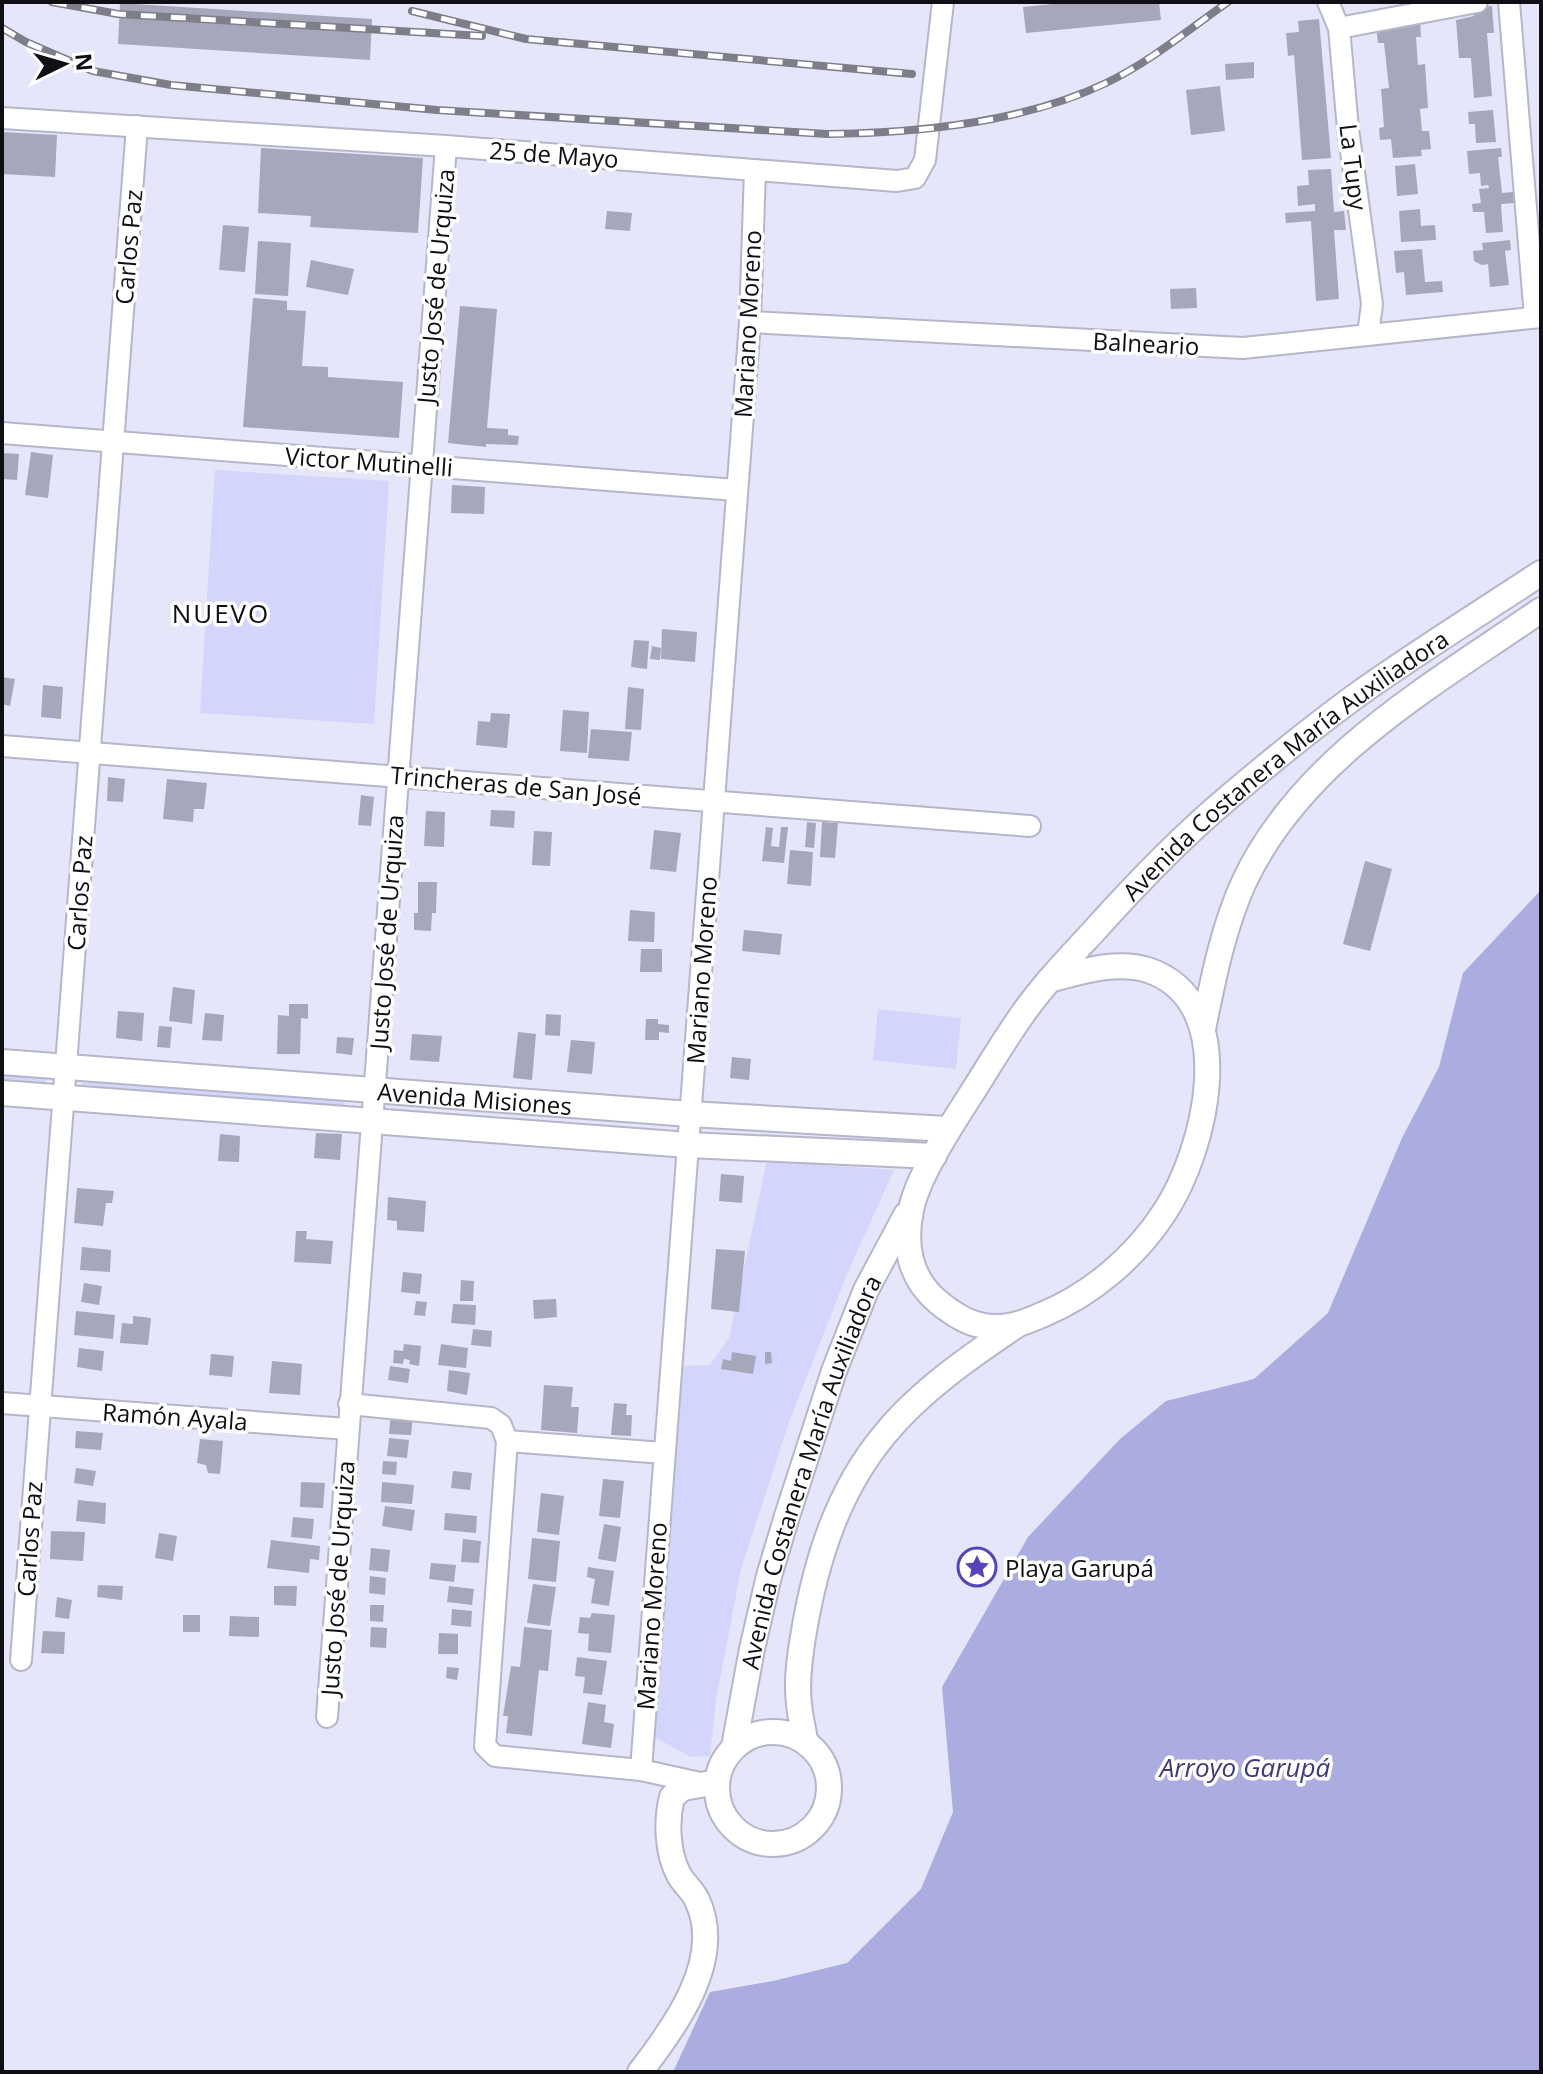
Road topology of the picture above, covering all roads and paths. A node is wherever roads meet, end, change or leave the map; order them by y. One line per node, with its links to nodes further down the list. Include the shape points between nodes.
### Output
1 (943, 2): 9 (street, 25 de Mayo, via 930,129 925,160 915,178)
2 (1328, 2): 5 (street, La Tupy)
3 (1477, 2): 5 (street)
4 (1509, 2): 10 (street)
5 (1339, 28): 12 (street, La Tupy, via 1372,304)
6 (2, 118): 7 (street, 25 de Mayo)
7 (137, 126): 8 (street, 25 de Mayo); 14 (street, Carlos Paz)
8 (446, 146): 9 (street, 25 de Mayo); 15 (street, Justo José de Urquiza)
9 (755, 170): 11 (street, Mariano Moreno)
10 (1538, 317): 12 (street, Balneario)
11 (750, 322): 12 (street, Balneario, via 1243,348); 16 (street, Mariano Moreno)
12 (1368, 334)
13 (2, 433): 14 (street, Victor Mutinelli)
14 (112, 442): 15 (street, Victor Mutinelli); 20 (street, Carlos Paz)
15 (420, 465): 16 (street, Victor Mutinelli); 21 (street, Justo José de Urquiza)
16 (736, 490): 22 (street, Mariano Moreno)
17 (1541, 573): 24 (main road, Avenida Costanera María Auxiliadora, via 1353,698 1227,799 1143,876)
18 (1541, 610): 25 (main road, Avenida Costanera María Auxiliadora, via 1348,746 1303,796 1244,881)
19 (2, 746): 20 (street, Trincheras de San José)
20 (90, 753): 21 (street, Trincheras de San José); 27 (street, Carlos Paz)
21 (398, 776): 22 (street, Trincheras de San José); 28 (street, Justo José de Urquiza)
22 (714, 801): 23 (street, Trincheras de San José); 31 (street, Mariano Moreno)
23 (1030, 826)
24 (1049, 980): 25 (main road, via 1107,967 1148,970 1187,999); 33 (main road, Avenida Costanera María Auxiliadora)
25 (1203, 1029): 37 (main road, via 1208,1076 1201,1127 1189,1167 1163,1216 1113,1272 1056,1309)
26 (2, 1062): 27 (main road, Avenida Misiones)
27 (66, 1067): 28 (main road, Avenida Misiones); 30 (street, Carlos Paz)
28 (374, 1090): 31 (main road, Avenida Misiones); 32 (street, Justo José de Urquiza)
29 (2, 1093): 30 (main road, Avenida Misiones)
30 (64, 1097): 32 (main road, Avenida Misiones); 40 (street, Carlos Paz)
31 (690, 1114): 33 (main road, Avenida Misiones); 34 (street, Mariano Moreno)
32 (372, 1121): 34 (main road, Avenida Misiones); 39 (street, Justo José de Urquiza)
33 (947, 1129): 35 (main road, Avenida Costanera María Auxiliadora)
34 (688, 1145): 35 (main road, Avenida Misiones); 43 (street, Mariano Moreno)
35 (934, 1156): 36 (main road, Avenida Costanera María Auxiliadora)
36 (911, 1206): 37 (main road, via 909,1259 931,1296 978,1325); 47 (main road, Avenida Costanera María Auxiliadora, via 866,1290 834,1371 769,1576)
37 (1017, 1325): 46 (main road, Avenida Costanera María Auxiliadora, via 909,1408 861,1466 829,1531 812,1584 798,1701)
38 (2, 1403): 40 (street, Ramón Ayala)
39 (349, 1404): 41 (street, Justo José de Urquiza); 42 (street, via 491,1418 501,1425)
40 (39, 1405): 41 (street, Ramón Ayala); 44 (street, Carlos Paz)
41 (347, 1429): 45 (street, Justo José de Urquiza)
42 (507, 1441): 43 (street); 48 (street, via 485,1746 495,1756)
43 (663, 1453): 48 (street, Mariano Moreno)
44 (21, 1660)
45 (327, 1717)
46 (805, 1740): 47 (main road, via 768,1731); 49 (main road, via 827,1769 830,1788 818,1822 788,1843 752,1841 736,1831)
47 (734, 1747): 49 (main road)
48 (641, 1770): 49 (street)
49 (708, 1782): 50 (main road, via 683,1788 672,1797 668,1812 671,1851 702,1919 703,1965 681,2011)
50 (640, 2072)

